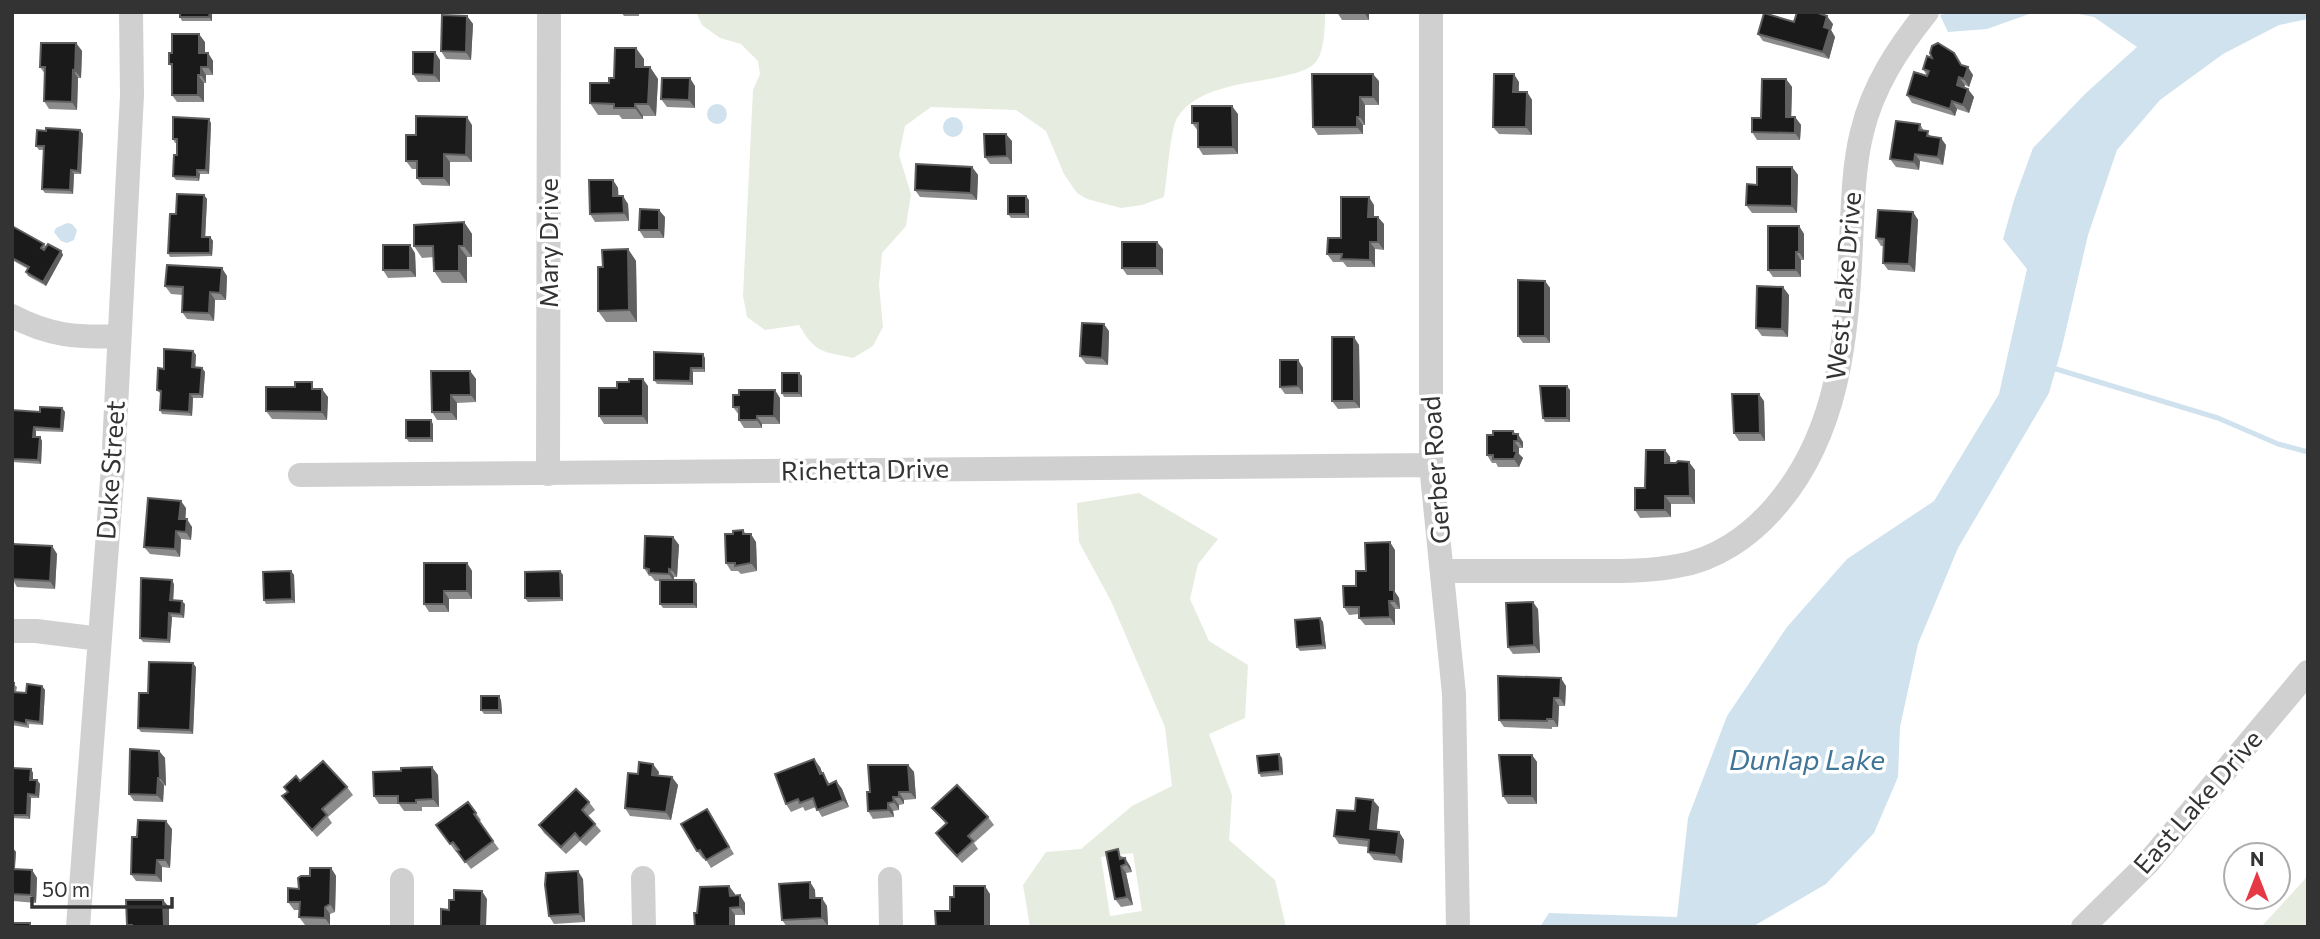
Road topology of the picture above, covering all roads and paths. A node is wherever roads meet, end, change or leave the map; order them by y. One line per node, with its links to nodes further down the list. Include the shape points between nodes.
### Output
1 (131, 12): 6 (street, Duke Street, via 132,95)
2 (550, 12): 8 (street, Mary Drive)
3 (1431, 12): 7 (street, Gerber Road)
4 (1927, 12): 10 (street, West Lake Drive, via 1888,66 1861,132 1838,376 1815,445 1787,494 1741,539 1712,555 1676,566)
5 (12, 316): 6 (street, via 54,334)
6 (119, 336): 12 (street, Duke Street)
7 (1431, 465): 8 (street, Richetta Drive); 10 (street, Gerber Road)
8 (548, 474): 9 (street, Richetta Drive)
9 (300, 475)
10 (1443, 571): 21 (street, Gerber Road, via 1454,694)
11 (12, 631): 12 (street)
12 (100, 639): 17 (street, Duke Street)
13 (2308, 672): 22 (street, East Lake Drive, via 2147,864)
14 (643, 878): 19 (street)
15 (890, 879): 20 (street)
16 (402, 880): 18 (street)
17 (78, 927)
18 (402, 927)
19 (645, 927)
20 (891, 927)
21 (1458, 927)
22 (2083, 927)

